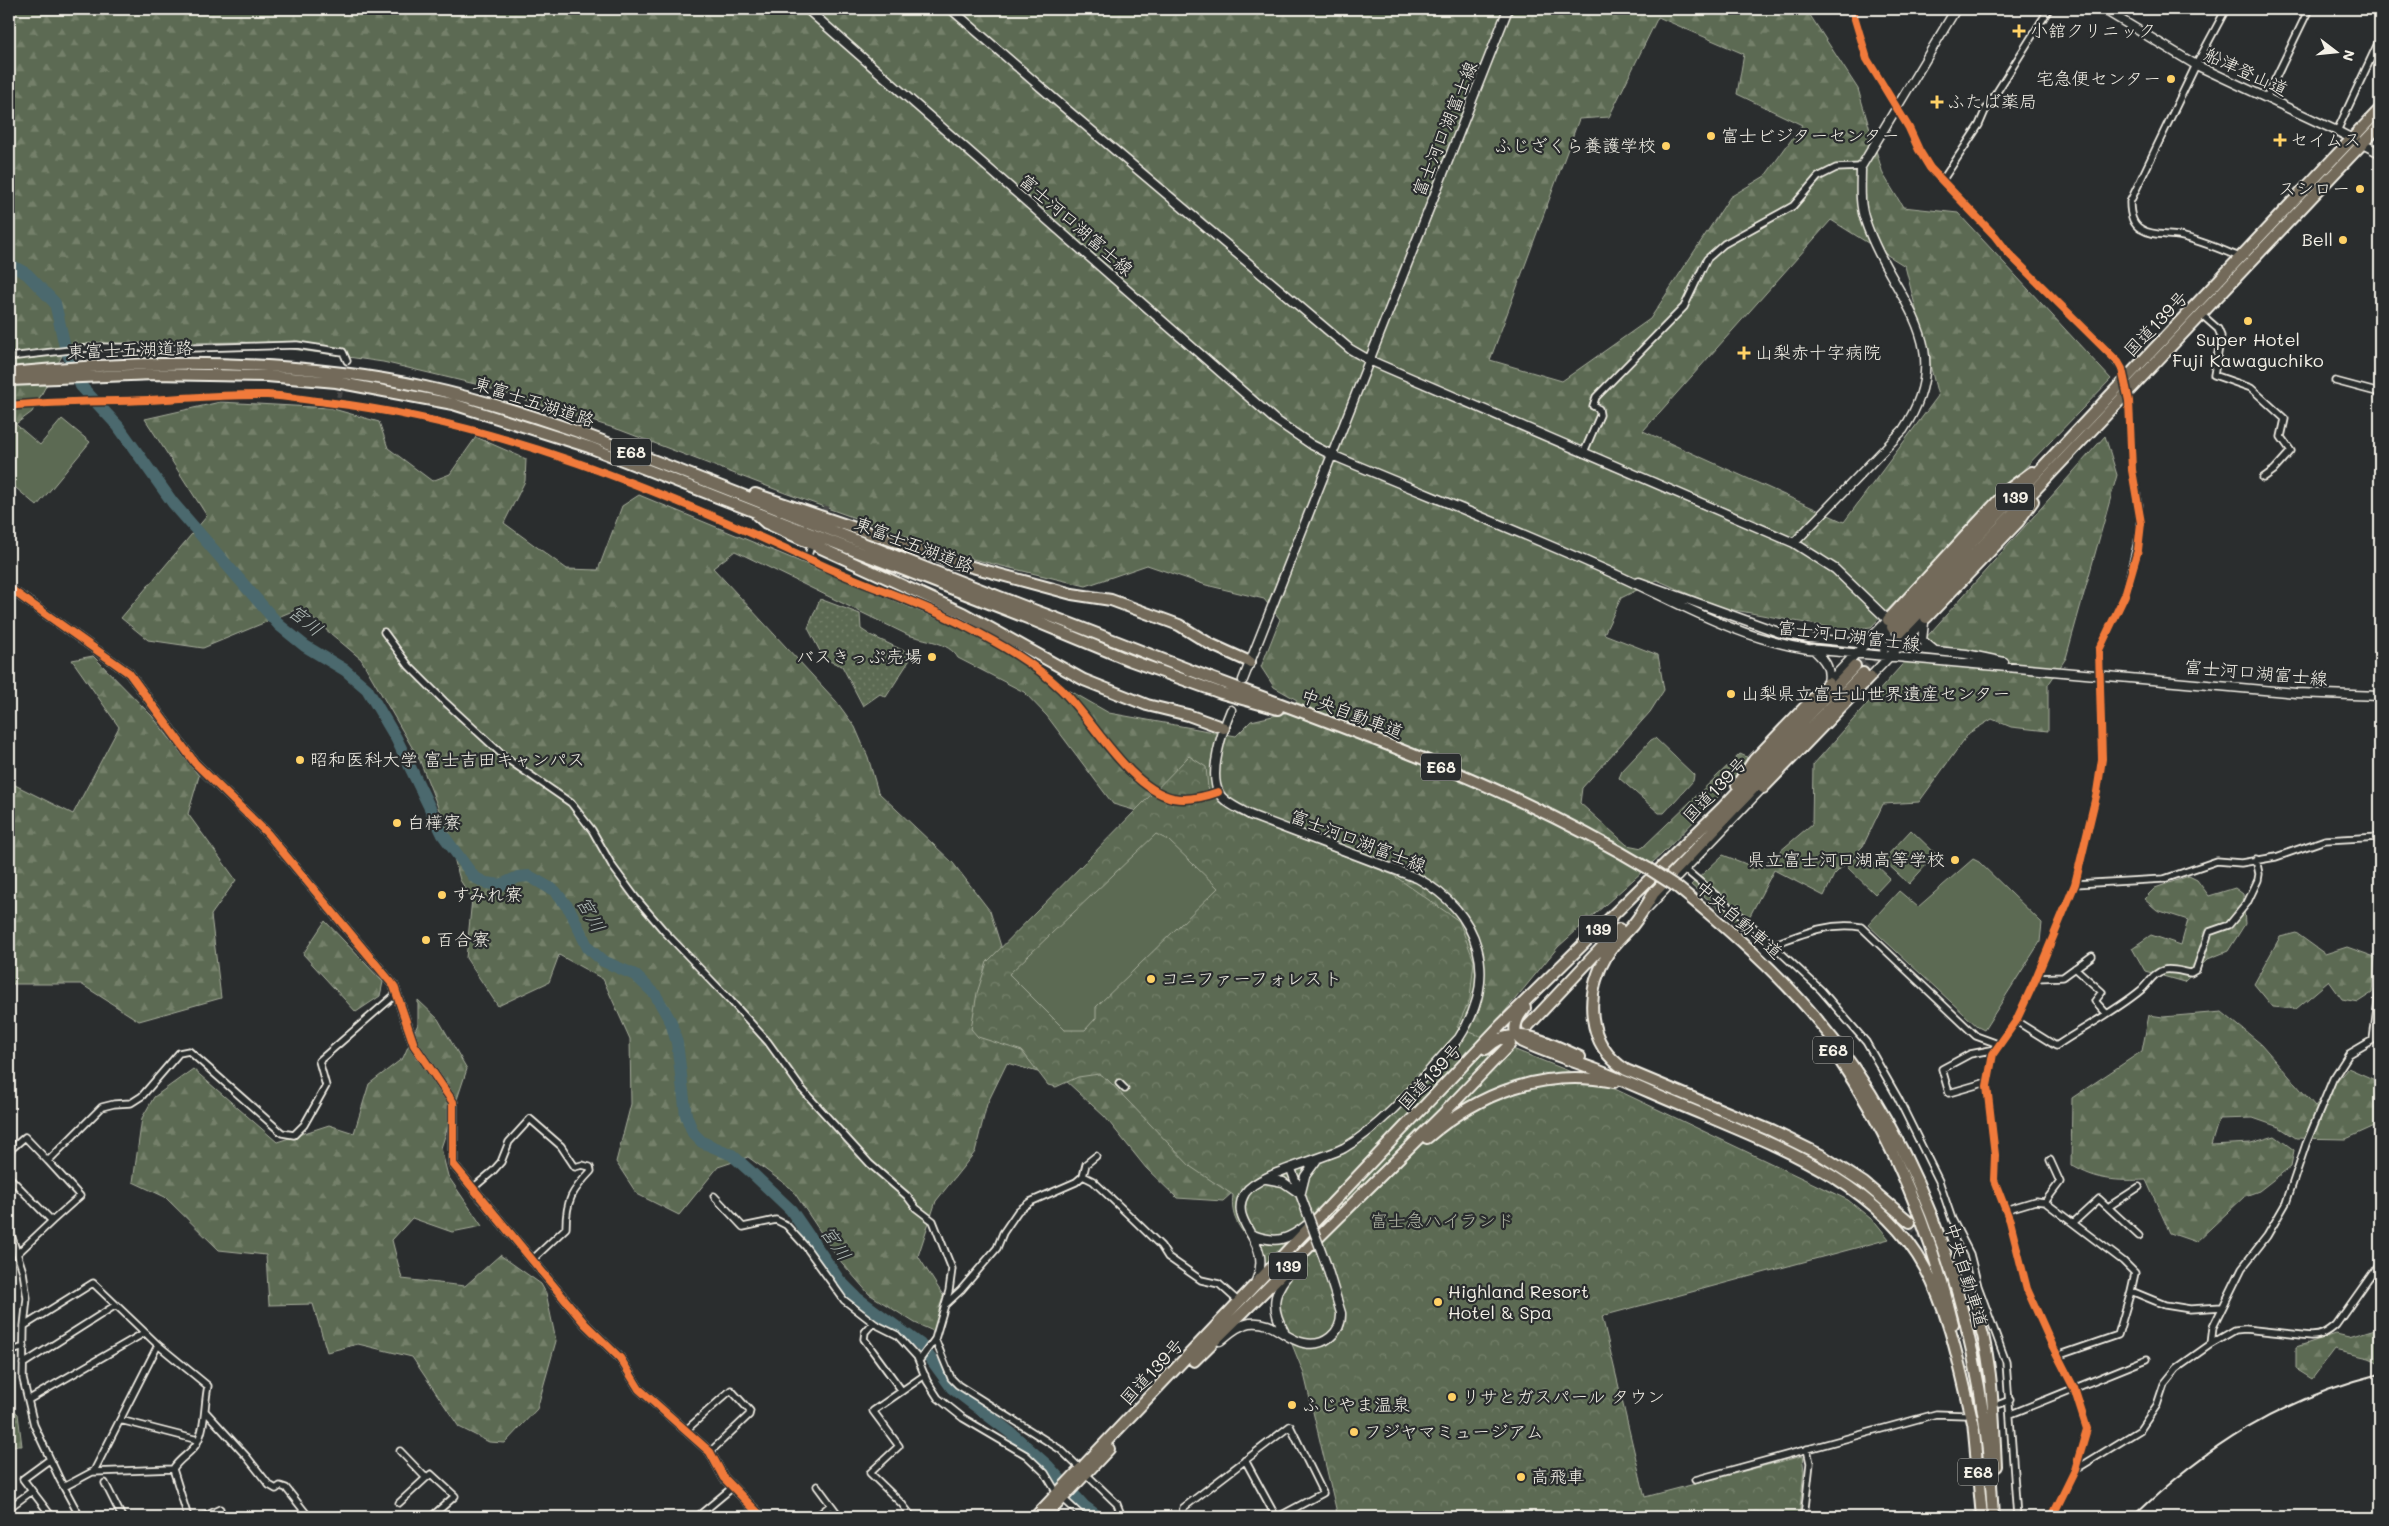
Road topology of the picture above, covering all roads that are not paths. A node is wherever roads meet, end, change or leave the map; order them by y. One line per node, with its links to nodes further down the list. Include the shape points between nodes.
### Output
1 (807, 9): 39 (main road, 富士河口湖富士線, via 1274,419)
2 (951, 9): 25 (main road, via 1342,342)
3 (1508, 9): 25 (main road, 富士河口湖富士線)
4 (1852, 9): 13 (street, via 1867,59)
5 (1956, 9): 13 (main road)
6 (2049, 9): 21 (street)
7 (2103, 9): 11 (main road, 船津登山道)
8 (2226, 9): 11 (street)
9 (2308, 9): 12 (street)
10 (2380, 39): 16 (street)
11 (2196, 65): 12 (main road, 船津登山道); 22 (street, via 2130,202 2132,218 2141,229 2152,233 2181,236)
12 (2266, 98): 16 (main road, 船津登山道)
13 (1896, 108): 20 (main road); 21 (street, via 1918,150)
14 (2380, 109): 17 (highway, 国道139号)
15 (2380, 125): 18 (highway, 国道139号 / 139)
16 (2337, 131): 17 (main road, 船津登山道)
17 (2351, 140): 18 (main road, 船津登山道); 22 (highway, 国道139号)
18 (2362, 145): 19 (main road, 船津登山道); 23 (highway, 国道139号 / 139)
19 (2380, 153)
20 (1861, 167): 38 (street, via 1836,168 1818,177 1793,206 1724,244 1707,260 1684,307 1596,397 1593,406 1599,409 1600,415); 44 (main road, via 1864,217 1874,245 1914,316 1922,337 1926,360 1924,387 1904,430)
21 (1942, 181): 27 (street)
22 (2242, 258): 50 (highway, 国道139号, via 2051,458 2009,489)
23 (2202, 315): 40 (highway, 国道139号 / 139); 42 (street, via 2221,336 2214,374 2250,388 2285,420 2281,437 2291,451)
24 (9, 358): 26 (street, via 97,347 297,345 343,352)
25 (1369, 360): 38 (main road); 39 (main road, 富士河口湖富士線)
26 (347, 361)
27 (2122, 369)
28 (105, 371): 30 (highway, 東富士五湖道路 / E68); 41 (highway, 東富士五湖道路 / E68, via 153,364 241,364 305,368 386,380 492,404); 43 (highway, 東富士五湖道路 / E68, via 267,376 336,382 421,397 490,414 589,446)
29 (9, 373): 30 (highway, 東富士五湖道路 / E68)
30 (59, 373): 31 (highway, 東富士五湖道路 / E68)
31 (9, 380)
32 (2335, 380): 33 (street)
33 (2380, 393)
34 (339, 396): 36 (street)
35 (2129, 402): 65 (street, via 2132,470 2140,532 2126,595 2099,650)
36 (338, 404): 37 (street, via 268,396 226,396); 46 (street, via 450,423 527,446 671,498)
37 (9, 406)
38 (1584, 452): 44 (main road)
39 (1332, 455): 47 (main road, 富士河口湖富士線); 62 (main road, 富士河口湖富士線)
40 (2059, 466): 49 (highway, via 2018,522); 50 (highway, 国道139号 / 139)
41 (687, 473): 54 (highway, 東富士五湖道路 / E68); 62 (highway, via 961,564 1072,594 1112,600 1179,625 1210,644)
42 (2263, 478)
43 (753, 510): 61 (highway, 東富士五湖道路 / E68); 70 (highway, E68, via 766,523 932,598 1056,662 1084,680 1147,705)
44 (1794, 542): 50 (main road, via 1835,569)
45 (810, 549): 46 (street)
46 (807, 558): 72 (street, via 945,616 1019,656 1060,688 1122,763 1143,783 1172,798 1199,799)
47 (1609, 571): 52 (main road, 富士河口湖富士線, via 1767,630); 56 (main road, 富士河口湖富士線, via 1692,613 1740,632 1778,644)
48 (9, 588): 88 (main road, via 129,674 196,763 266,833 394,986)
49 (1926, 618): 55 (main road); 57 (main road, via 1922,640)
50 (1893, 627): 52 (main road); 53 (main road, via 1882,630); 55 (main road, via 1886,630)
51 (384, 632): 129 (street, via 409,666 451,708 508,759 576,809 619,874 666,932 768,1042 801,1088 870,1164 933,1221 952,1269)
52 (1865, 644): 53 (main road, 富士河口湖富士線); 58 (main road); 59 (main road)
53 (1882, 645): 55 (main road, 富士河口湖富士線); 60 (main road)
54 (1134, 647): 76 (highway, 中央自動車道 / E68, via 1453,772 1584,832)
55 (1898, 647): 57 (main road, 富士河口湖富士線); 60 (main road)
56 (1813, 649): 58 (main road, 富士河口湖富士線); 67 (main road, via 1829,668)
57 (1936, 651): 63 (main road, 富士河口湖富士線)
58 (1856, 654): 59 (main road, 富士河口湖富士線); 67 (main road)
59 (1870, 655): 60 (main road, 富士河口湖富士線); 64 (main road, via 1873,665)
60 (1890, 657): 63 (main road, 富士河口湖富士線); 64 (main road)
61 (1129, 660): 76 (highway, 中央自動車道 / E68, via 1221,693 1308,719 1398,754 1527,809)
62 (1250, 662): 66 (main road, 富士河口湖富士線)
63 (2040, 670): 65 (main road, 富士河口湖富士線)
64 (1863, 672): 71 (highway); 73 (highway, 国道139号 / 139)
65 (2099, 675): 68 (main road, 富士河口湖富士線, via 2296,693); 78 (street, via 2100,778)
66 (1243, 680)
67 (1828, 683): 73 (highway, via 1754,760)
68 (2380, 696)
69 (1231, 710): 70 (main road)
70 (1224, 728): 72 (main road, via 1215,770)
71 (1764, 788): 73 (highway); 77 (street)
72 (1218, 792): 102 (main road, 富士河口湖富士線, via 1250,815 1428,884 1457,909 1476,941 1480,970 1478,999 1459,1038 1373,1128 1344,1148)
73 (1726, 811): 80 (highway, 国道139号 / 139); 84 (highway, 国道139号 / 139)
74 (2380, 837): 75 (street, via 2325,840 2276,857)
75 (2256, 860): 78 (street, via 2241,863 2217,861 2164,879); 89 (street, via 2258,880 2247,903 2229,925 2209,932 2196,970 2191,973 2166,969 2156,973 2120,1008)
76 (1647, 871): 79 (highway, 中央自動車道 / E68, bridge)
77 (1687, 871): 81 (street); 82 (street)
78 (2075, 884): 86 (street)
79 (1674, 889): 157 (highway, 中央自動車道 / E68, via 1729,936 1786,992 1829,1044 1866,1102 1918,1210 1934,1254 1961,1354); 201 (highway, 中央自動車道 / E68, via 1760,958 1810,1011 1863,1081 1905,1154 1944,1251 1972,1352 1985,1426)
80 (1655, 891): 81 (highway); 91 (highway, 国道139号 / 139)
81 (1633, 924): 94 (highway, via 1612,949 1598,976 1592,1017 1597,1038 1607,1054 1614,1062)
82 (1772, 945): 93 (street, via 1819,927 1860,927 1976,1036); 151 (street, via 1821,990 1866,1042 1898,1098 1970,1254 1978,1286 2006,1362)
83 (2092, 956): 85 (street)
84 (1562, 964): 92 (highway, via 1519,1015); 97 (highway, 国道139号 / 139)
85 (2076, 968): 86 (street, via 2063,977); 89 (street, via 2102,992 2095,1002)
86 (2036, 978): 90 (street)
87 (2380, 985): 132 (street, via 2373,1040 2349,1054 2333,1079 2286,1203 2267,1236 2242,1268)
88 (396, 994): 104 (street, via 319,1061 326,1086 304,1125 294,1135 282,1134 189,1051 179,1053 142,1096 131,1104 102,1107); 111 (main road, via 414,1045 452,1102 453,1164)
89 (2106, 1013): 90 (street, via 2056,1046)
90 (2016, 1021): 93 (street)
91 (1528, 1026)
92 (1514, 1040): 94 (highway, via 1540,1039 1600,1066); 97 (highway, via 1504,1038 1490,1044); 98 (highway); 106 (highway, 国道139号 / 139)
93 (1997, 1046): 95 (street); 95 (street, via 1970,1054 1942,1069 1949,1092)
94 (1643, 1078): 119 (highway, via 1821,1155 1864,1183)
95 (1987, 1082): 117 (street, via 1995,1155 1994,1180)
96 (1119, 1083): 99 (street)
97 (1444, 1086): 112 (highway, 国道139号 / 139)
98 (1632, 1086): 106 (highway, via 1571,1078 1515,1086 1462,1111); 157 (highway, via 1760,1138 1814,1164 1858,1194 1884,1217 1914,1251 1934,1288 1952,1341)
99 (1125, 1089)
100 (9, 1151): 104 (street, via 25,1137)
101 (1096, 1156): 107 (street, via 1086,1164)
102 (1317, 1160): 105 (main road, 富士河口湖富士線); 113 (main road, via 1305,1176)
103 (2050, 1160): 115 (street, via 2060,1182)
104 (48, 1161): 118 (street, via 80,1196)
105 (1292, 1169): 109 (main road, 富士河口湖富士線); 113 (main road)
106 (1386, 1171): 135 (main road, via 1281,1283 1274,1303 1275,1313); 145 (highway, 国道139号 / 139)
107 (1083, 1176): 128 (street, via 1093,1181 1131,1216 1162,1246 1168,1257 1201,1280 1219,1284); 129 (street, via 1018,1211 997,1248)
108 (9, 1177): 118 (street)
109 (1263, 1179): 113 (main road, via 1283,1182); 122 (main road, 富士河口湖富士線, via 1251,1185 1241,1201 1242,1220)
110 (2139, 1187): 116 (street)
111 (473, 1188): 125 (main road); 125 (street, via 494,1171 509,1142 530,1118 561,1146 574,1168 590,1167 591,1171 576,1187 568,1202 566,1228)
112 (1343, 1192): 122 (main road, via 1289,1237 1272,1241); 128 (highway, 国道139号 / 139)
113 (1301, 1194): 135 (main road, bridge, via 1342,1320 1330,1337 1312,1343 1301,1342)
114 (714, 1196): 133 (street, via 743,1227 776,1220 786,1224 844,1300)
115 (2045, 1202): 117 (street, via 2035,1201); 120 (street)
116 (2108, 1208): 120 (street, via 2099,1199); 123 (street)
117 (2005, 1210): 142 (street, via 2027,1289)
118 (52, 1221): 124 (street)
119 (1910, 1222)
120 (2073, 1223): 127 (street, via 2135,1274)
121 (9, 1228): 124 (street)
122 (1253, 1235): 128 (main road, 富士河口湖富士線, via 1260,1252 1260,1264 1255,1283)
123 (2139, 1236)
124 (17, 1254): 134 (street, via 27,1298)
125 (532, 1260): 158 (main road, via 585,1324 620,1358 639,1389)
126 (2380, 1262): 138 (street, via 2336,1325 2320,1336 2245,1328)
127 (2131, 1291): 132 (street, via 2165,1305 2190,1309); 142 (street, via 2118,1335)
128 (1242, 1300): 168 (highway, 国道139号 / 139)
129 (945, 1304): 137 (street)
130 (116, 1305): 134 (street, via 93,1283); 136 (street); 146 (street)
131 (1974, 1305): 202 (highway, via 1984,1333 1990,1366)
132 (2222, 1307): 138 (street, via 2213,1327)
133 (873, 1323): 144 (street, via 897,1335); 149 (street, via 864,1332 864,1339)
134 (24, 1326): 140 (street)
135 (1285, 1332): 145 (main road, via 1260,1323 1240,1326)
136 (144, 1333): 139 (street); 150 (street)
137 (934, 1340): 144 (street); 168 (street, via 951,1378 958,1385 1061,1450)
138 (2211, 1344): 166 (street, via 2177,1368 2164,1384 2157,1406 2140,1430)
139 (158, 1346): 153 (street, via 208,1386); 156 (street)
140 (24, 1348): 141 (street); 146 (street)
141 (9, 1352)
142 (2057, 1356): 148 (street)
143 (2147, 1358): 148 (street)
144 (920, 1359): 147 (street)
145 (1192, 1362): 168 (highway, 国道139号 / 139)
146 (24, 1364): 150 (street, via 23,1379)
147 (925, 1375): 149 (street); 176 (street, via 938,1398 963,1418 1026,1455)
148 (2074, 1388): 154 (street); 166 (street, via 2088,1429)
149 (902, 1391): 192 (street, via 873,1412 899,1446 870,1473)
150 (28, 1400): 163 (street, via 34,1425)
151 (2010, 1400): 152 (street); 154 (street)
152 (2000, 1404)
153 (205, 1411): 159 (street); 186 (street, via 269,1485 276,1489 280,1486 286,1488)
154 (2011, 1414): 203 (street)
155 (1965, 1415): 160 (street, via 1936,1414)
156 (120, 1420): 159 (street); 167 (street)
157 (1974, 1427): 200 (highway, 中央自動車道 / E68)
158 (685, 1431): 162 (main road); 162 (street, via 731,1390 750,1411 749,1414)
159 (198, 1440): 165 (street)
160 (1807, 1448): 170 (street); 199 (street, via 1810,1463)
161 (400, 1451): 169 (street)
162 (710, 1452): 174 (main road, via 724,1478)
163 (49, 1460): 173 (street); 175 (street, via 22,1479)
164 (1244, 1460): 197 (street, via 1183,1508); 198 (street); 198 (street, via 1290,1426 1323,1494)
165 (174, 1469): 167 (street); 184 (street)
166 (2075, 1470): 204 (street)
167 (93, 1472): 173 (street)
168 (1082, 1473): 176 (highway, 国道139号 / 139); 196 (street, via 1117,1504)
169 (426, 1478): 177 (street); 187 (street, via 431,1474 455,1496)
170 (1695, 1480)
171 (105, 1483): 183 (street)
172 (817, 1486): 178 (street)
173 (64, 1487): 182 (street)
174 (733, 1487): 188 (street); 189 (main road)
175 (32, 1491): 179 (street); 181 (street)
176 (1062, 1494): 193 (highway, 国道139号 / 139); 194 (highway, 国道139号 / 139); 195 (street)
177 (399, 1503)
178 (831, 1505): 190 (street); 191 (street)
179 (9, 1508)
180 (220, 1509): 185 (street)
181 (52, 1517)
182 (80, 1517)
183 (122, 1517)
184 (188, 1517)
185 (203, 1517)
186 (309, 1517)
187 (431, 1517)
188 (696, 1517)
189 (762, 1517)
190 (816, 1517)
191 (840, 1517)
192 (912, 1517)
193 (1035, 1517)
194 (1045, 1517)
195 (1083, 1517)
196 (1122, 1517)
197 (1182, 1517)
198 (1277, 1517)
199 (1804, 1517)
200 (1982, 1517)
201 (1993, 1517)
202 (1998, 1517)
203 (2017, 1517)
204 (2052, 1517)

